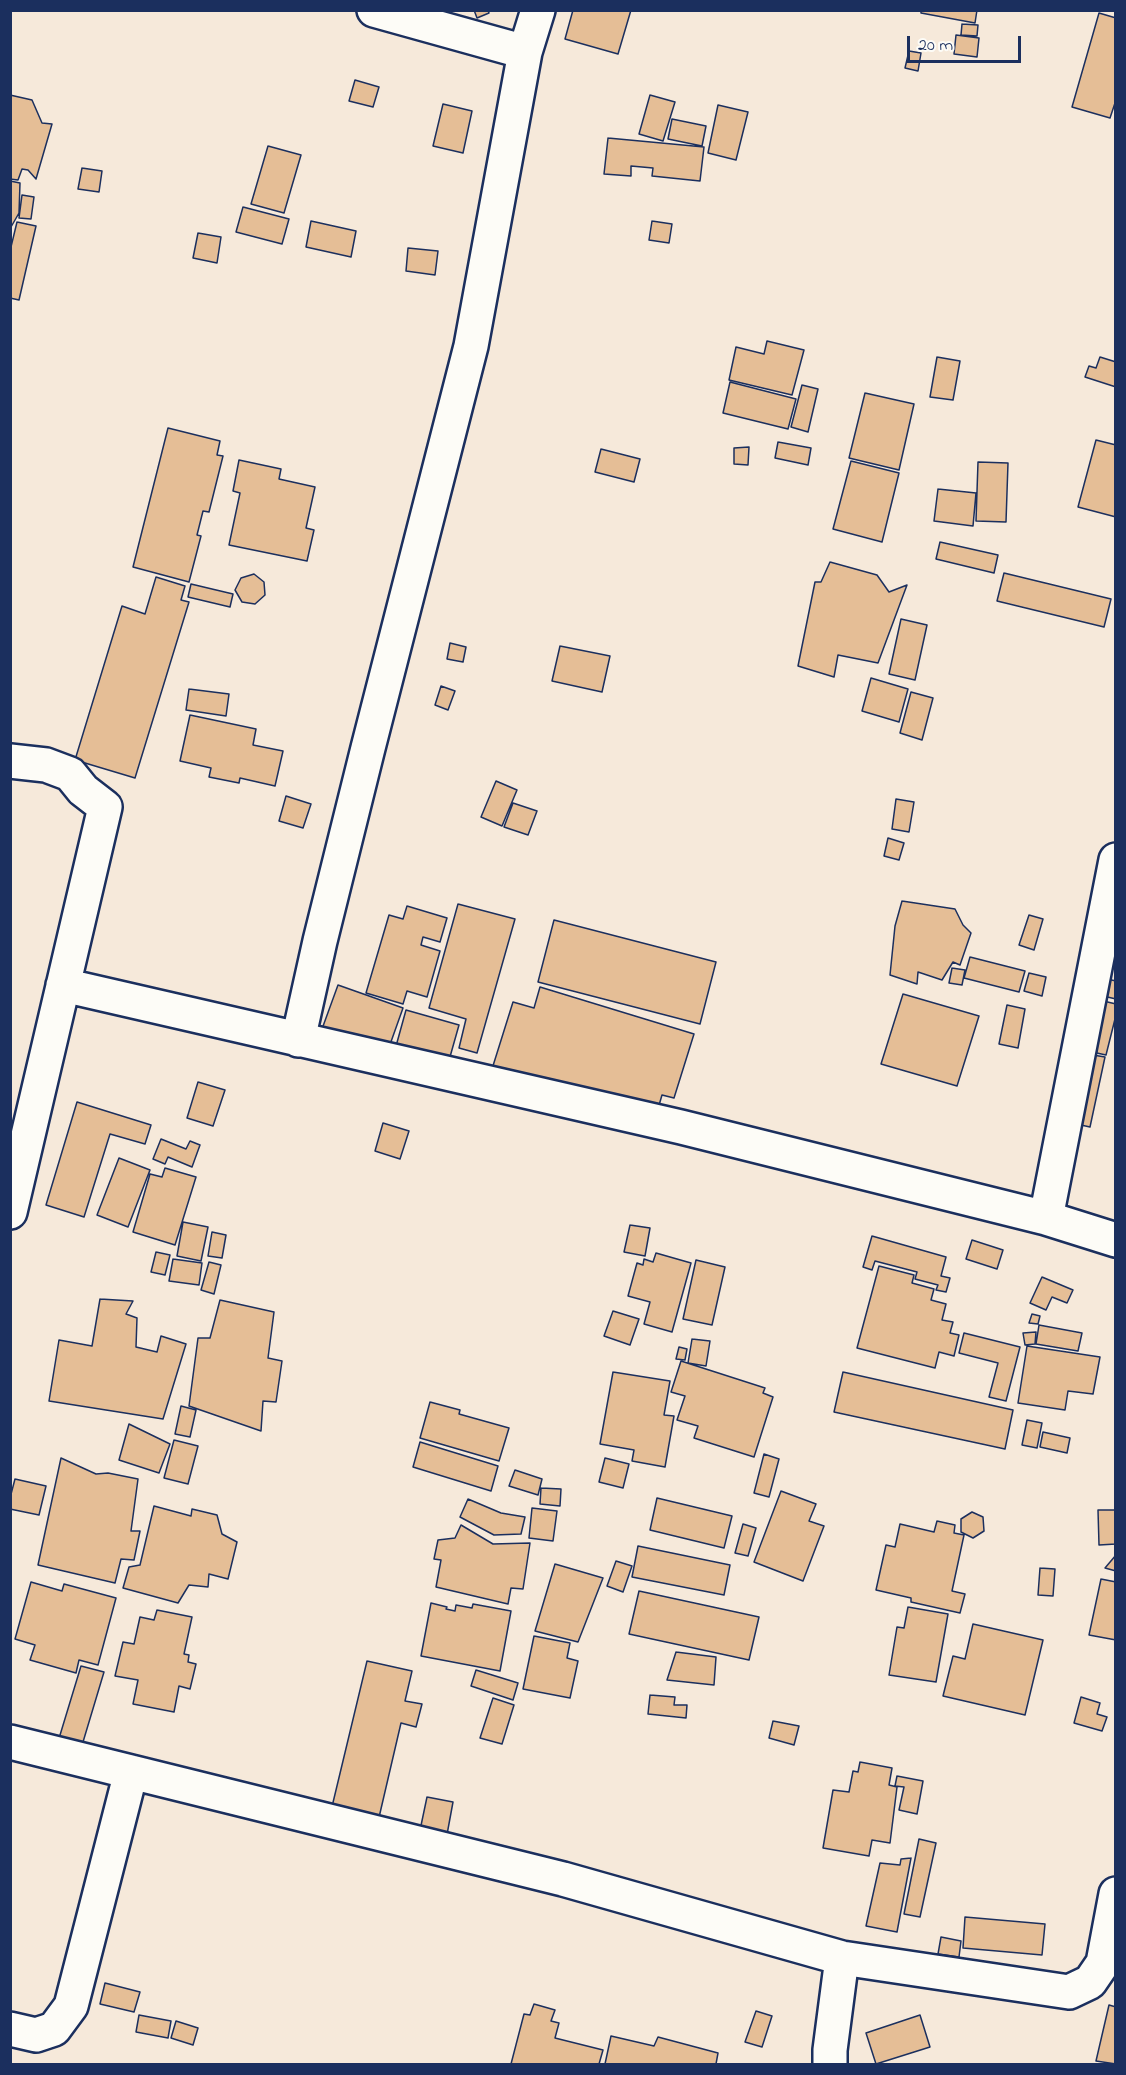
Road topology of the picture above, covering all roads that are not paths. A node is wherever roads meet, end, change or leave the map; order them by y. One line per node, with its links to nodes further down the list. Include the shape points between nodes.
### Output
1 (374, 10): 3 (street)
2 (538, 10): 3 (street)
3 (525, 52): 7 (street, via 471,346 362,770)
4 (10, 761): 6 (street, via 46,765 70,774 82,790 105,807)
5 (1116, 860): 9 (street)
6 (63, 985): 7 (street); 8 (street)
7 (298, 1040): 9 (street, via 681,1127)
8 (10, 1212)
9 (1046, 1218): 10 (street)
10 (1116, 1240)
11 (10, 1742): 12 (street)
12 (131, 1772): 14 (street, via 563,1879); 15 (street, via 70,2006 54,2029 36,2035)
13 (1116, 1893): 14 (street, via 1103,1963 1090,1982 1069,1992)
14 (842, 1958): 16 (street)
15 (10, 2029)
16 (830, 2064)

